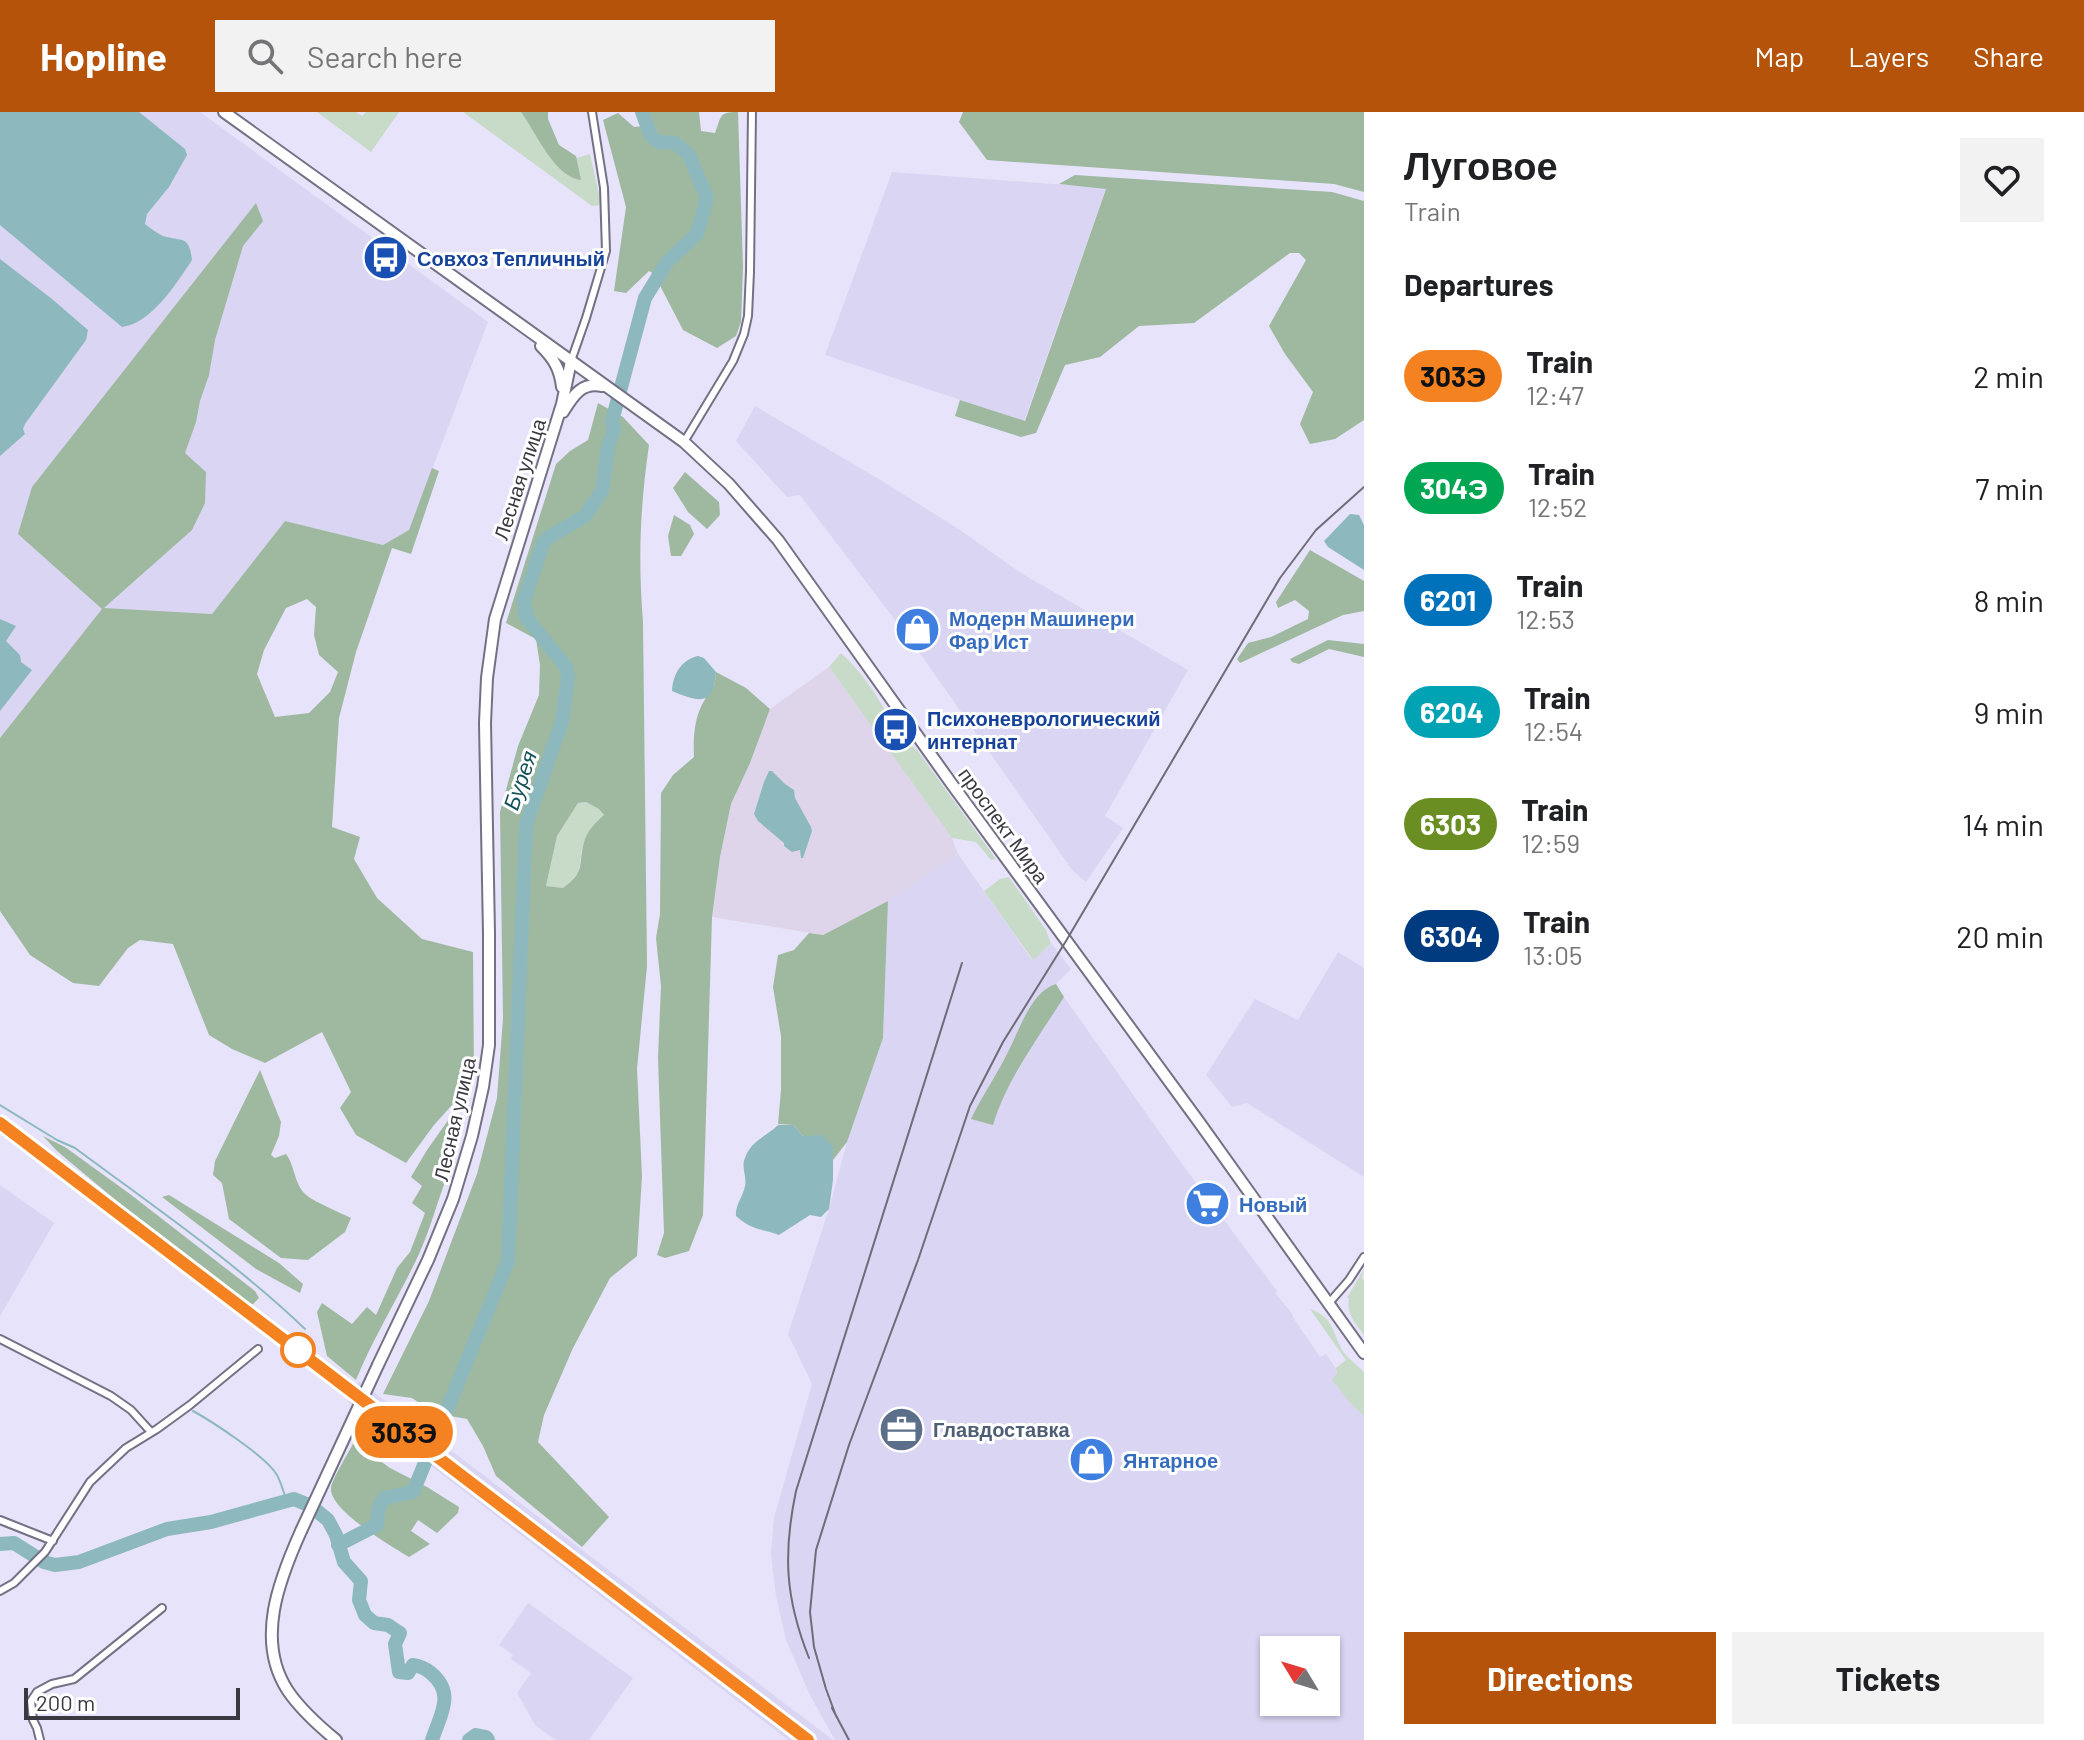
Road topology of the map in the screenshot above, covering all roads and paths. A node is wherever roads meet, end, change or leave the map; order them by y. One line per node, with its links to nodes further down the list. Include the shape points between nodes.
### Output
1 (224, 112): 4 (main road)
2 (592, 112): 5 (street, via 604,188 606,251)
3 (752, 112): 9 (street, via 748,316 733,361)
4 (516, 323): 5 (main road, проспект Мира); 7 (main road, via 556,363)
5 (571, 361): 6 (main road, проспект Мира); 7 (main road, Лесная улица)
6 (610, 388): 8 (main road, via 583,386); 9 (main road, проспект Мира)
7 (562, 400): 8 (main road, Лесная улица)
8 (555, 424): 21 (main road, Лесная улица, bridge, via 495,619 487,678 489,1029 472,1136 428,1260 285,1566 275,1600 271,1637 276,1664 288,1690)
9 (684, 442): 11 (main road, проспект Мира, via 778,540)
10 (1364, 1257): 11 (street)
11 (1329, 1303): 14 (main road, проспект Мира)
12 (0, 1339): 15 (street, via 111,1396)
13 (258, 1349): 15 (street)
14 (1364, 1353)
15 (151, 1432): 17 (street, via 90,1482)
16 (0, 1520): 17 (street)
17 (53, 1541): 18 (street, via 33,1566)
18 (0, 1591)
19 (162, 1608): 20 (street, via 74,1679 37,1692 31,1701)
20 (40, 1740)
21 (336, 1740)

